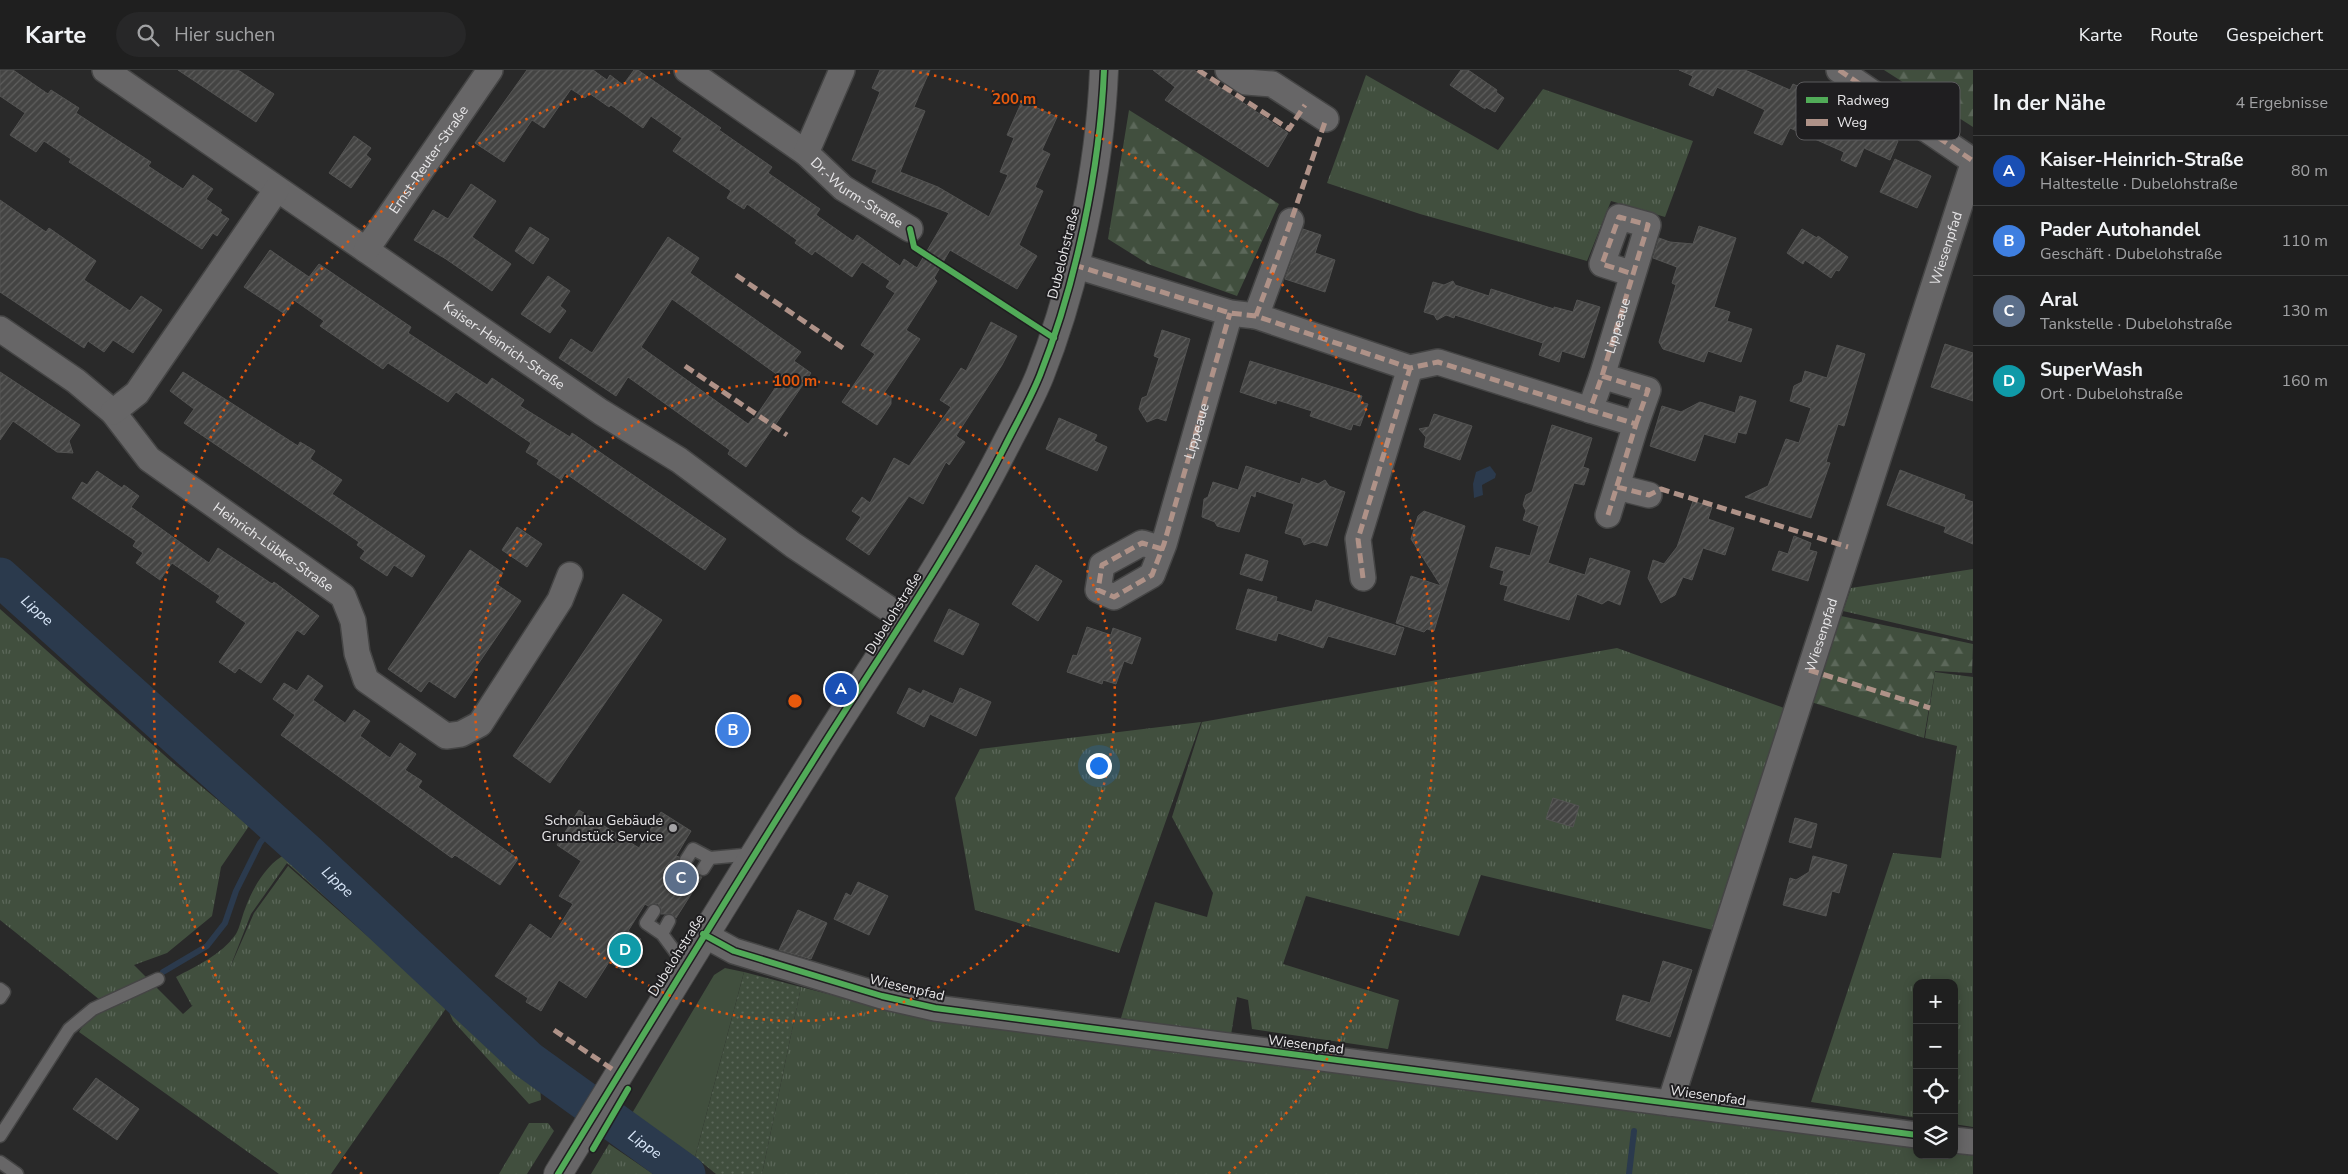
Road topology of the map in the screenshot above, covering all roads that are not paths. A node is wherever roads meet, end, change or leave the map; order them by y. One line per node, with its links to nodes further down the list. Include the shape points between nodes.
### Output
1 (105, 70): 14 (street, Kaiser-Heinrich-Straße)
2 (490, 70): 17 (street, Ernst-Reuter-Straße)
3 (687, 70): 12 (street, Dr.-Wurm-Straße)
4 (842, 70): 12 (street, Dr.-Wurm-Straße)
5 (1104, 70): 18 (main road, Dubelohstraße, via 1099,138)
6 (1228, 70): 8 (street, via 1246,82)
7 (1839, 70): 9 (street)
8 (1273, 77): 10 (street)
9 (1856, 82)
10 (1326, 118)
11 (1940, 140): 13 (street)
12 (806, 154): 16 (street, Dr.-Wurm-Straße, via 843,188)
13 (1973, 163): 45 (street, Wiesenpfad)
14 (277, 189): 17 (street, Kaiser-Heinrich-Straße); 26 (street, via 137,393)
15 (1291, 221): 21 (street)
16 (910, 229)
17 (366, 250): 34 (street, Kaiser-Heinrich-Straße, via 601,412 679,460 793,545)
18 (1074, 265): 20 (street); 34 (main road, Dubelohstraße, via 1039,379 978,500)
19 (1633, 274): 24 (street, Lippeaue)
20 (1230, 313): 21 (street); 31 (street, Lippeaue)
21 (1256, 316): 23 (street)
22 (0, 329): 26 (street, Heinrich-Lübke-Straße, via 76,381)
23 (1410, 368): 25 (street, via 1438,362); 33 (street, via 1358,539)
24 (1602, 376): 25 (street, Lippeaue); 27 (street, via 1648,390)
25 (1590, 410): 27 (street)
26 (113, 412): 32 (street, Heinrich-Lübke-Straße, via 149,459 343,596 353,621 357,653 366,680 446,736 461,734 480,724 560,600)
27 (1636, 424): 28 (street)
28 (1617, 487): 29 (street); 30 (street)
29 (1649, 496)
30 (1608, 515)
31 (1162, 549)
32 (570, 575)
33 (1362, 578)
34 (904, 619): 35 (main road, Dubelohstraße)
35 (754, 854): 36 (lane, via 706,864 693,849); 40 (main road, Dubelohstraße)
36 (686, 860)
37 (654, 911): 39 (lane, via 646,923)
38 (670, 921): 39 (lane)
39 (662, 934): 41 (lane)
40 (703, 934): 41 (main road, Dubelohstraße); 45 (street, Wiesenpfad, via 734,950 882,996 935,1008)
41 (685, 965): 52 (main road, Dubelohstraße)
42 (158, 979): 47 (lane, via 93,1009 69,1030)
43 (0, 989): 44 (lane, via 4,992)
44 (0, 998)
45 (1670, 1103): 46 (street, Wiesenpfad)
46 (1913, 1134)
47 (0, 1136)
48 (1958, 1140): 49 (street)
49 (1973, 1142)
50 (0, 1162): 51 (lane)
51 (17, 1174)
52 (558, 1174)

